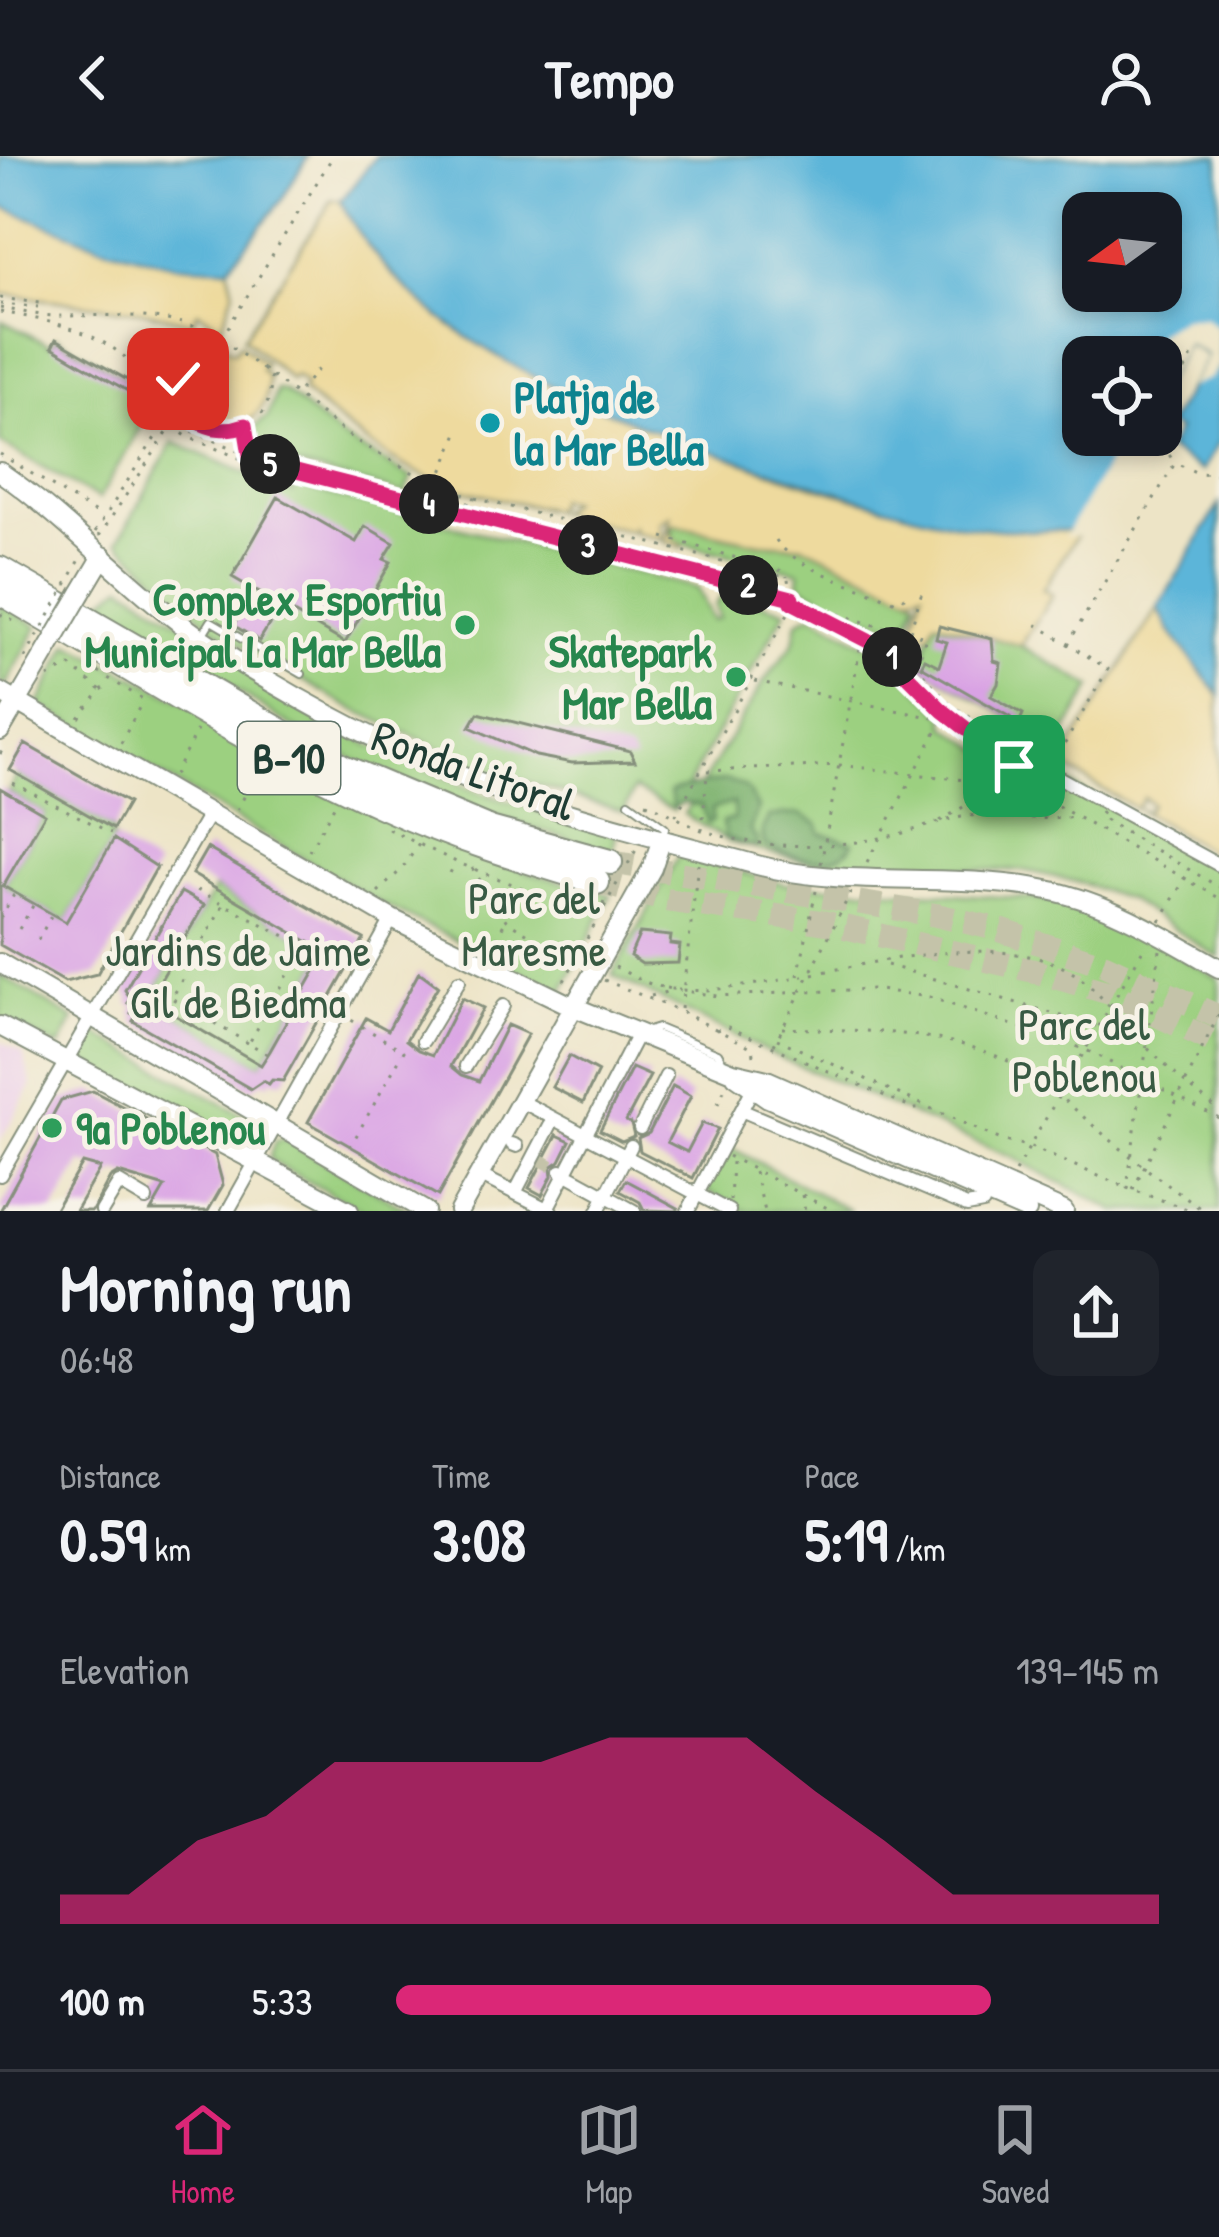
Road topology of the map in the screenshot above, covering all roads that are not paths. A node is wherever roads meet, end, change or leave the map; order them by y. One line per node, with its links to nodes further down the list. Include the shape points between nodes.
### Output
1 (0, 472): 2 (main road)
2 (95, 544): 5 (main road); 7 (main road, bridge, via 31,677)
3 (0, 569): 4 (highway, Ronda Litoral / B-10, via 383,787 490,830 615,861 467,841 320,776)
4 (0, 592)
5 (201, 637): 6 (lane, via 212,621); 12 (main road, via 427,763)
6 (302, 674)
7 (9, 697): 8 (main road); 11 (main road)
8 (0, 731)
9 (1047, 771): 13 (street)
10 (628, 802): 12 (lane, via 660,822)
11 (211, 812): 14 (main road); 22 (street)
12 (662, 839): 16 (main road, via 824,879 975,882 1068,894); 17 (main road)
13 (1219, 865)
14 (392, 919): 19 (main road); 33 (street)
15 (0, 963): 22 (main road)
16 (1219, 968)
17 (598, 974): 19 (main road); 21 (main road)
18 (459, 981): 25 (street)
19 (544, 993): 21 (main road)
20 (503, 1006): 27 (street)
21 (574, 1007): 24 (main road); 31 (main road)
22 (92, 1015): 26 (street); 33 (main road)
23 (0, 1026): 26 (main road)
24 (640, 1032): 28 (main road); 36 (street)
25 (424, 1041)
26 (65, 1061): 38 (main road); 40 (street)
27 (466, 1066)
28 (730, 1075): 30 (main road); 57 (main road, via 767,1080)
29 (666, 1076): 35 (street)
30 (752, 1090): 32 (street); 46 (main road)
31 (520, 1101): 36 (street); 41 (main road)
32 (743, 1111): 43 (street, via 726,1155); 46 (street, via 967,1206)
33 (276, 1124): 38 (street); 52 (main road)
34 (550, 1126): 42 (street, via 527,1152)
35 (640, 1128)
36 (585, 1136): 37 (street); 39 (street)
37 (628, 1151): 43 (street); 44 (street)
38 (254, 1162): 48 (street); 51 (main road)
39 (562, 1172): 44 (street); 49 (street)
40 (0, 1175)
41 (479, 1175): 42 (street); 53 (main road)
42 (515, 1193): 49 (street)
43 (697, 1194): 47 (street); 56 (street)
44 (606, 1196): 54 (street); 55 (street)
45 (146, 1198): 50 (street, via 119,1183)
46 (997, 1205)
47 (729, 1207)
48 (233, 1209)
49 (548, 1210)
50 (102, 1211)
51 (349, 1211)
52 (425, 1211)
53 (459, 1211)
54 (598, 1211)
55 (634, 1211)
56 (688, 1211)
57 (1064, 1211)

